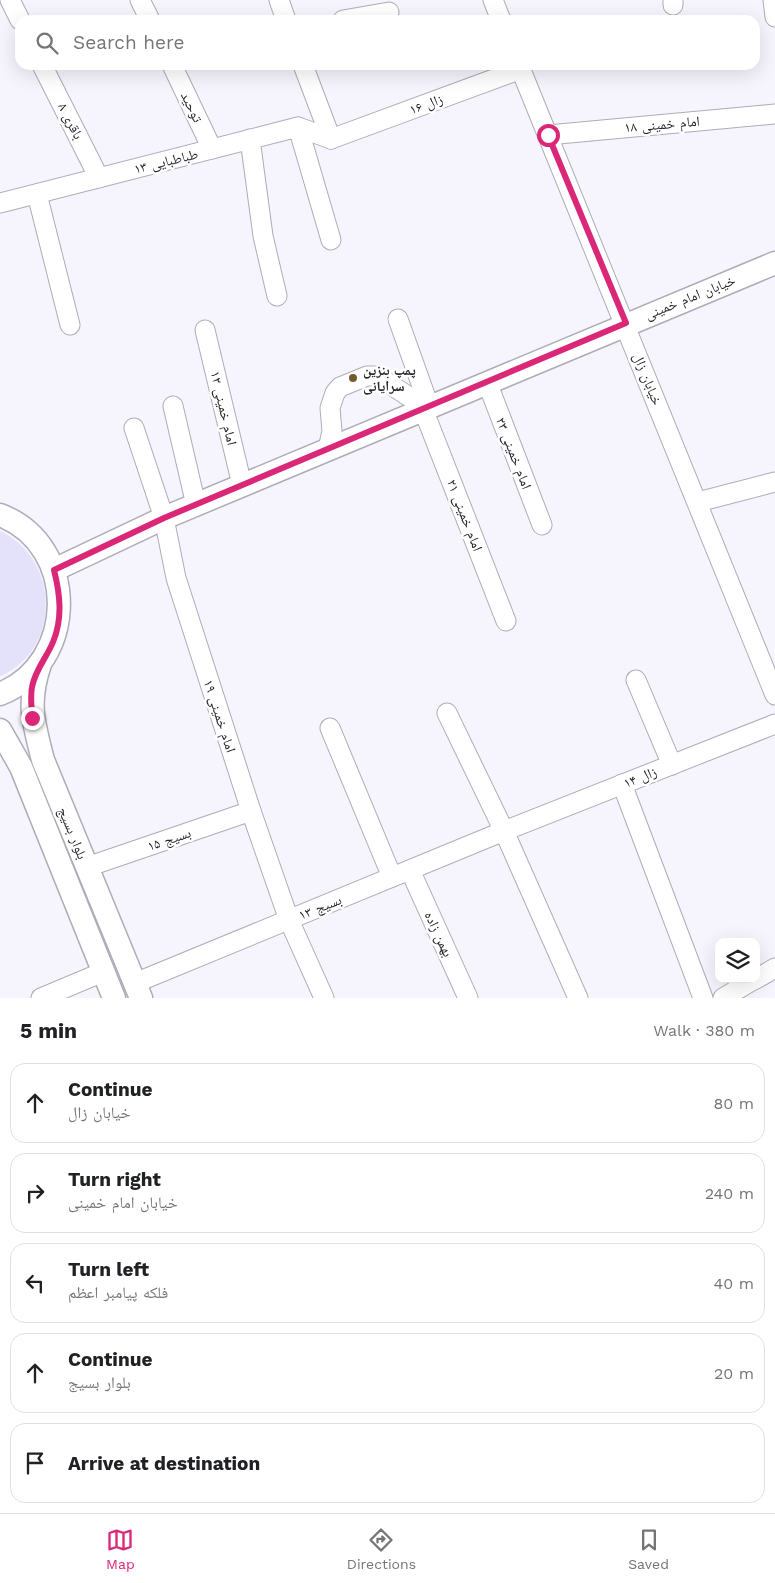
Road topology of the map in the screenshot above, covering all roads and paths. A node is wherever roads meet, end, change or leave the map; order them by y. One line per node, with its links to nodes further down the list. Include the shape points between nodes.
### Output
1 (10, 0): 7 (street)
2 (140, 0): 8 (street)
3 (279, 0): 9 (street)
4 (493, 0): 11 (street)
5 (774, 0): 12 (street)
6 (389, 12): 10 (street)
7 (18, 15)
8 (148, 15)
9 (284, 15)
10 (372, 15)
11 (499, 15)
12 (775, 17)
13 (45, 70): 24 (street, باقری ۸)
14 (174, 70): 23 (street, توحید)
15 (305, 70): 22 (street)
16 (512, 70): 22 (street, زال ۱۶)
17 (521, 70): 20 (street, خیابان زال)
18 (775, 114): 20 (street, امام خمینی ۱۸)
19 (298, 127): 21 (street, طباطبایی ۱۳); 22 (street); 27 (street)
20 (548, 135): 31 (street, خیابان زال)
21 (250, 139): 23 (street, طباطبایی ۱۳); 29 (street)
22 (331, 139)
23 (212, 149): 24 (street, طباطبایی ۱۳)
24 (99, 178): 25 (street, طباطبایی ۱۳)
25 (37, 194): 26 (street, طباطبایی ۱۳); 32 (street)
26 (0, 203)
27 (331, 240)
28 (775, 263): 31 (main road, خیابان امام خمینی)
29 (276, 296)
30 (398, 319): 36 (street, امام خمینی ۲۱)
31 (626, 323): 34 (main road, خیابان امام خمینی); 41 (street, خیابان زال)
32 (70, 326)
33 (205, 330): 40 (street, امام خمینی ۱۲)
34 (487, 382): 36 (main road, خیابان امام خمینی); 45 (street, امام خمینی ۲۳)
35 (173, 406): 42 (street)
36 (426, 408): 38 (main road, خیابان امام خمینی); 38 (street, via 377,376 368,376 340,387 330,408 332,431); 47 (street, امام خمینی ۲۱)
37 (134, 428): 44 (street, امام خمینی ۱۹)
38 (328, 449): 40 (main road, خیابان امام خمینی)
39 (775, 482): 41 (street)
40 (242, 485): 42 (main road, خیابان امام خمینی)
41 (698, 502): 51 (street, خیابان زال)
42 (196, 505): 44 (main road, خیابان امام خمینی)
43 (0, 515): 46 (main road, via 28,532 43,549)
44 (164, 518): 46 (main road, خیابان امام خمینی); 58 (street, امام خمینی ۱۹, via 176,578)
45 (542, 525)
46 (54, 570): 48 (main road, via 60,594 59,619 53,642)
47 (506, 621)
48 (40, 664): 50 (main road, via 23,681); 60 (main road, بلوار بسیج, via 32,688 32,718 43,760)
49 (636, 680): 56 (street)
50 (0, 694)
51 (775, 695)
52 (447, 713): 59 (street)
53 (775, 724): 56 (street, زال ۱۴)
54 (330, 728): 62 (street)
55 (0, 730): 65 (main road, بلوار بسیج, via 21,767)
56 (672, 765): 57 (street, زال ۱۴)
57 (622, 784): 59 (street, زال ۱۴); 74 (street)
58 (251, 811): 60 (street, بسیج ۱۵); 63 (street, امام خمینی ۱۹)
59 (504, 831): 61 (street, بسیج ۱۳); 73 (street)
60 (87, 867): 68 (main road, بلوار بسیج)
61 (410, 870): 62 (street, بسیج ۱۳); 72 (street, بهمن زاده)
62 (392, 877): 63 (street, بسیج ۱۳)
63 (289, 920): 68 (street, بسیج ۱۳); 71 (street, امام خمینی ۱۹)
64 (775, 968): 66 (street)
65 (103, 972): 69 (street); 70 (main road, بلوار بسیج)
66 (760, 977)
67 (749, 983): 75 (street)
68 (138, 991)
69 (41, 998)
70 (114, 998)
71 (324, 998)
72 (468, 998)
73 (578, 998)
74 (703, 998)
75 (723, 998)

